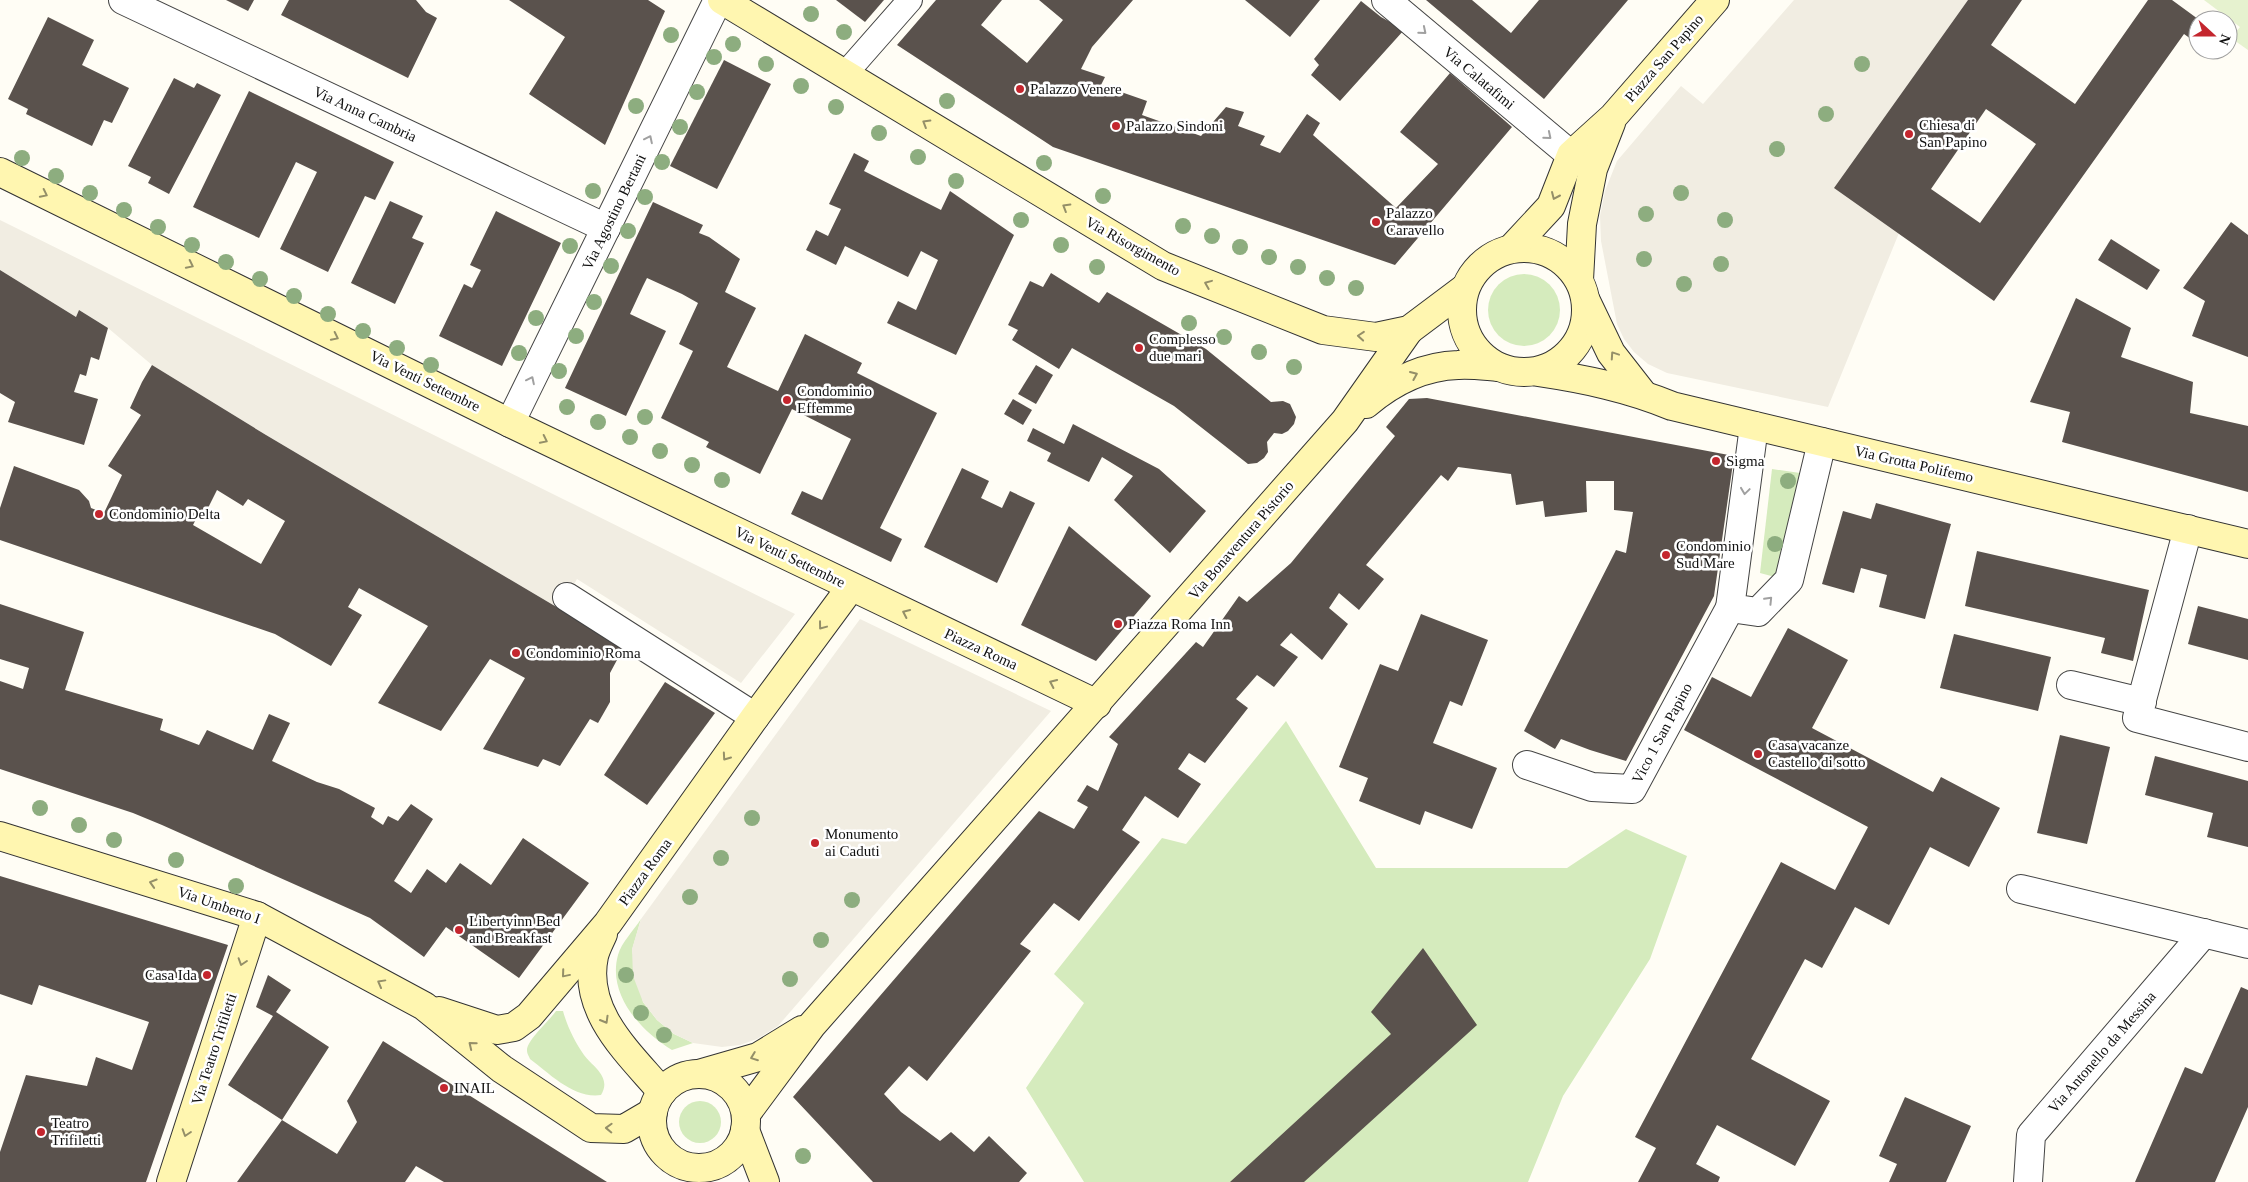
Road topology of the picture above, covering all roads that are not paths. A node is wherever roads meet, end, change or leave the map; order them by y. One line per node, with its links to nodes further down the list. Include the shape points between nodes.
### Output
1 (123, 0): 11 (street, Via Anna Cambria)
2 (718, 0): 11 (street, Via Agostino Bertani, one-way to 2)
3 (722, 0): 7 (street, Via Risorgimento)
4 (910, 0): 7 (lane)
5 (1386, 0): 9 (street, Via Calatafimi, one-way to 9)
6 (1715, 0): 8 (street, Piazza San Papino)
7 (845, 74): 15 (street, Via Risorgimento, one-way to 7, via 1376,337 1323,330 1163,266)
8 (1613, 117): 9 (street, Piazza San Papino); 14 (street, Piazza San Papino, via 1593,170 1582,224)
9 (1571, 156): 12 (street, Piazza San Papino, one-way to 12, via 1551,206)
10 (0, 172): 20 (street, Via Venti Settembre, one-way to 20)
11 (606, 228): 20 (street, Via Agostino Bertani, one-way to 11)
12 (1512, 248): 13 (street, Piazza San Papino, via 1493,256 1476,269); 14 (street, Piazza San Papino, via 1532,248 1551,253 1567,264)
13 (1465, 288): 15 (street, Via Risorgimento); 16 (street, Piazza San Papino, via 1461,311 1465,334 1478,354)
14 (1582, 291): 17 (street, Piazza San Papino, via 1585,325 1575,346 1559,362); 18 (street, Via Grotta Polifemo, one-way to 14, via 1611,353)
15 (1409, 330): 19 (street, Via Bonaventura Pistorio)
16 (1498, 367): 17 (street, Piazza San Papino, via 1517,372); 19 (street, Via Bonaventura Pistorio, one-way to 16, via 1383,390 1418,372 1458,365)
17 (1538, 372): 18 (street, Via Grotta Polifemo, via 1592,380)
18 (1643, 394): 21 (street, Via Grotta Polifemo, via 1672,406)
19 (1346, 421): 30 (street, Via Bonaventura Pistorio)
20 (510, 423): 25 (street, Via Venti Settembre, one-way to 25)
21 (1754, 426): 22 (street, Via Grotta Polifemo); 27 (street, Vico 1 San Papino, one-way to 27)
22 (1822, 442): 23 (street, Via Grotta Polifemo); 27 (street, one-way to 22, via 1758,612 1789,580)
23 (2188, 529): 24 (street, Via Grotta Polifemo); 29 (street)
24 (2248, 544)
25 (851, 587): 30 (street, Piazza Roma, one-way to 25); 31 (street, Piazza Roma, one-way to 31)
26 (567, 597): 31 (street)
27 (1730, 608): 33 (street, Vico 1 San Papino, via 1632,789 1592,787)
28 (2072, 685): 29 (street)
29 (2142, 702): 32 (street, via 2137,718)
30 (1097, 704): 41 (street)
31 (755, 717): 37 (street, Piazza Roma, one-way to 37)
32 (2248, 747)
33 (1526, 765)
34 (0, 836): 36 (street, Via Umberto I, one-way to 34)
35 (2021, 889): 38 (street)
36 (257, 916): 40 (street, Via Umberto I, one-way to 36); 46 (street, Via Teatro Trifiletti, one-way to 46)
37 (608, 924): 40 (street, Piazza Roma, one-way to 40, via 529,1016 514,1027 497,1030); 43 (street, Piazza Roma, one-way to 43, via 594,955 592,981 598,1008)
38 (2204, 933): 39 (street); 49 (street, Via Antonello da Messina, via 2031,1135)
39 (2248, 944)
40 (424, 1006): 43 (street, one-way to 40, via 624,1128 591,1128 502,1069)
41 (812, 1025): 42 (street, one-way to 42, via 758,1057); 44 (street)
42 (699, 1074): 43 (street, via 672,1082); 44 (street, via 725,1081 735,1090 742,1102)
43 (658, 1102): 45 (street, via 653,1126 656,1140)
44 (746, 1122): 45 (street, via 741,1143 722,1162 710,1168); 48 (street)
45 (678, 1171): 47 (street)
46 (171, 1182)
47 (730, 1182)
48 (765, 1182)
49 (2028, 1182)

